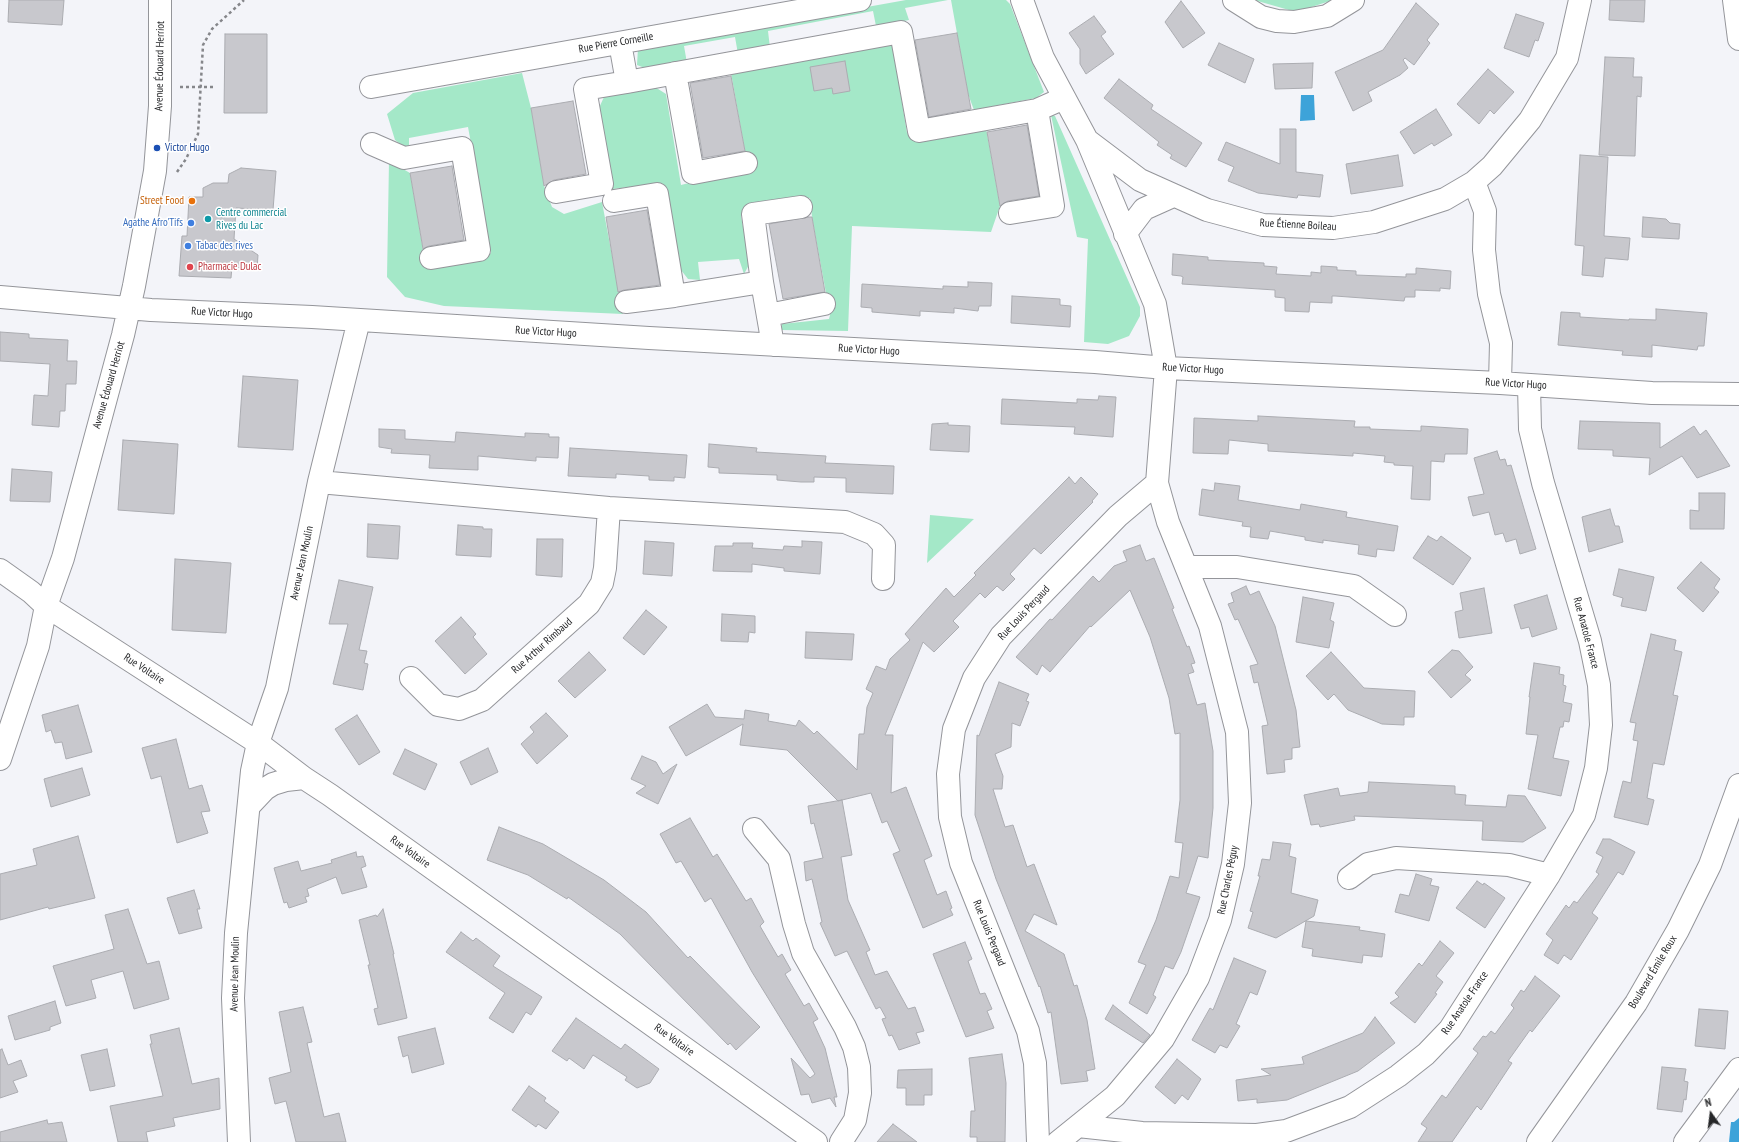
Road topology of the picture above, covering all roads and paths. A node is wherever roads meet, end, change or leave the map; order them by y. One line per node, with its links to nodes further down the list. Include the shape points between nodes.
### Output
1 (160, 0): 16 (street, Avenue Édouard Herriot)
2 (244, 0): 13 (path, via 212,29 203,46)
3 (860, 0): 10 (street, Rue Pierre Corneille)
4 (1022, 0): 17 (street, Rue Étienne Boileau, via 1043,58)
5 (1234, 0): 6 (street, via 1262,17 1294,22 1327,16)
6 (1353, 0)
7 (1580, 0): 22 (street, Rue Étienne Boileau, via 1567,58 1530,120 1492,166)
8 (1734, 0): 9 (street)
9 (1739, 39)
10 (620, 43): 12 (street); 15 (street, Rue Pierre Corneille)
11 (675, 73): 12 (street); 18 (street, via 901,32 919,132); 21 (street, via 693,173)
12 (627, 82): 24 (street, via 585,89 602,184)
13 (202, 87): 14 (path); 16 (path); 23 (path, via 198,134 186,160 172,177)
14 (216, 87)
15 (371, 87)
16 (160, 88): 23 (street, Avenue Édouard Herriot)
17 (1064, 98): 18 (street); 19 (street, Rue Étienne Boileau)
18 (1037, 110): 28 (street, via 1053,206)
19 (1087, 140): 25 (street, Rue Étienne Boileau, via 1140,180); 29 (street, Rue Étienne Boileau)
20 (372, 144): 30 (street, via 404,158 462,148 479,250)
21 (746, 163)
22 (1474, 182): 25 (street, Rue Étienne Boileau, via 1445,199 1374,222 1333,228 1263,225 1208,210); 41 (street, via 1485,211 1484,250 1489,294 1501,343)
23 (152, 185): 36 (street, Avenue Édouard Herriot)
24 (556, 192)
25 (1173, 196): 29 (street, via 1144,209)
26 (614, 201): 32 (street, via 657,194)
27 (801, 207): 31 (street, via 752,214)
28 (1010, 213)
29 (1125, 234): 40 (street, Rue Étienne Boileau, via 1155,304)
30 (431, 258)
31 (762, 282): 32 (street); 37 (street)
32 (674, 296): 34 (street)
33 (0, 297): 36 (street, Rue Victor Hugo)
34 (626, 302)
35 (824, 304): 37 (street)
36 (130, 307): 38 (street, Rue Victor Hugo); 50 (street, Avenue Édouard Herriot, via 63,558)
37 (768, 315): 39 (street)
38 (359, 320): 39 (street, Rue Victor Hugo); 44 (street, Avenue Jean Moulin)
39 (773, 345): 40 (street, Rue Victor Hugo)
40 (1166, 368): 41 (street, Rue Victor Hugo); 45 (street)
41 (1500, 383): 42 (street, Rue Victor Hugo)
42 (1529, 385): 43 (street, Rue Victor Hugo, via 1652,393); 59 (street, Rue Anatole France, via 1530,429 1543,483 1590,641 1599,685 1601,725 1596,768 1584,815)
43 (1739, 394)
44 (319, 482): 46 (street); 53 (street, Avenue Jean Moulin, via 277,688)
45 (1157, 483): 47 (street, Rue Charles Péguy, via 1168,522); 67 (street, Rue Louis Pergaud, via 1118,516 1001,636 974,678 954,729 948,774 950,817 961,863 1028,1031 1034,1063)
46 (609, 508): 49 (street, via 845,522 874,534 884,545); 52 (street, Rue Arthur Rimbaud, via 606,568 602,583 589,604 482,700 459,709 438,704)
47 (1188, 567): 51 (street, via 1237,567 1354,586); 62 (street, Rue Charles Péguy, via 1210,626 1237,732 1240,803 1233,864 1220,920 1198,978 1163,1039 1115,1096)
48 (0, 570): 50 (street, Rue Voltaire)
49 (883, 579)
50 (46, 606): 53 (street, Rue Voltaire); 54 (street, Avenue Édouard Herriot, via 38,646)
51 (1396, 615)
52 (412, 678)
53 (258, 743): 55 (street, Rue Voltaire); 57 (street, Avenue Jean Moulin)
54 (0, 759)
55 (304, 778): 57 (street, via 286,780 269,786); 65 (street, Rue Voltaire)
56 (1739, 785): 69 (street, Boulevard Émile Roux, via 1710,865 1678,930 1636,1003)
57 (249, 806): 64 (street, Avenue Jean Moulin, via 236,933 233,998)
58 (754, 829): 66 (street, via 779,859 803,953 846,1026 854,1046 859,1067 860,1093 855,1120)
59 (1549, 875): 60 (street, via 1509,865 1396,858 1368,864); 63 (street, Rue Anatole France, via 1450,1029 1426,1054 1398,1076 1350,1107)
60 (1349, 878)
61 (1739, 1069): 70 (street)
62 (1078, 1126): 63 (street, Rue Anatole France, via 1142,1133); 68 (street, Rue Charles Péguy)
63 (1286, 1136)
64 (239, 1142)
65 (816, 1142)
66 (841, 1142)
67 (1038, 1142)
68 (1058, 1142)
69 (1538, 1142)
70 (1685, 1142)

